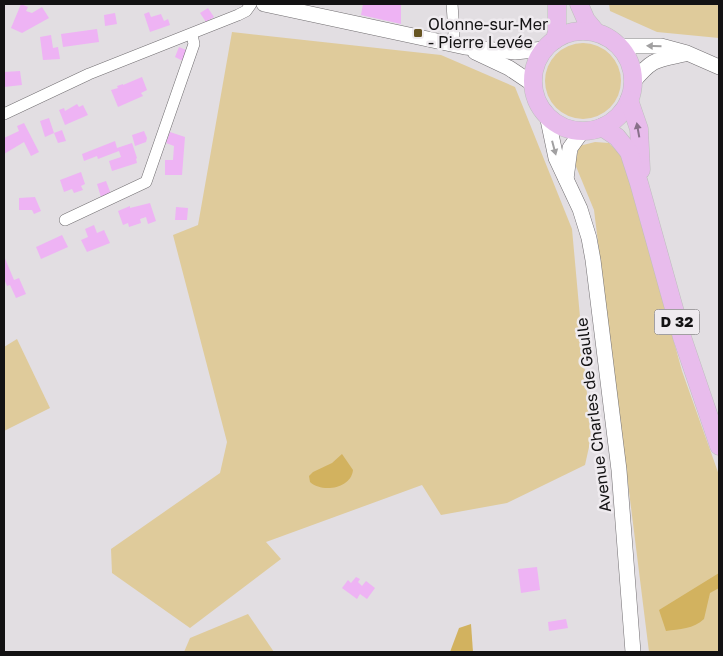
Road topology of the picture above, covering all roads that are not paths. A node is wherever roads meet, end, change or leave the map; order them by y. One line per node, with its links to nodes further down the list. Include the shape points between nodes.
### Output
1 (251, 4): 7 (street, via 246,11)
2 (264, 4): 9 (main road)
3 (452, 4): 9 (street, via 454,32)
4 (558, 4): 8 (main road, via 557,31)
5 (579, 4): 6 (main road)
6 (596, 32): 8 (main road, via 581,32); 10 (main road)
7 (192, 35): 16 (street, via 90,74); 22 (street, via 194,44 146,182)
8 (549, 45): 9 (main road, via 516,52); 14 (main road, via 534,66)
9 (459, 46): 14 (main road, via 509,68)
10 (620, 46): 11 (main road, one-way to 10, via 661,46); 13 (main road, via 627,56)
11 (687, 53): 12 (main road); 13 (main road, via 655,60)
12 (719, 67)
13 (633, 82): 15 (main road)
14 (533, 84): 17 (main road, via 540,108)
15 (629, 100): 18 (main road, via 616,120); 21 (main road, D 32, one-way to 15, via 639,129)
16 (4, 114)
17 (547, 115): 19 (main road, via 571,128); 20 (main road, Avenue Charles de Gaulle, one-way to 20, via 556,158)
18 (602, 127): 19 (main road); 21 (main road, D 32, via 617,137 629,152)
19 (583, 130): 20 (main road, via 570,148)
20 (566, 179): 24 (main road, Avenue Charles de Gaulle, via 585,223 593,260 619,470)
21 (643, 196): 23 (main road, D 32, via 682,337)
22 (65, 220)
23 (719, 446)
24 (633, 652)

